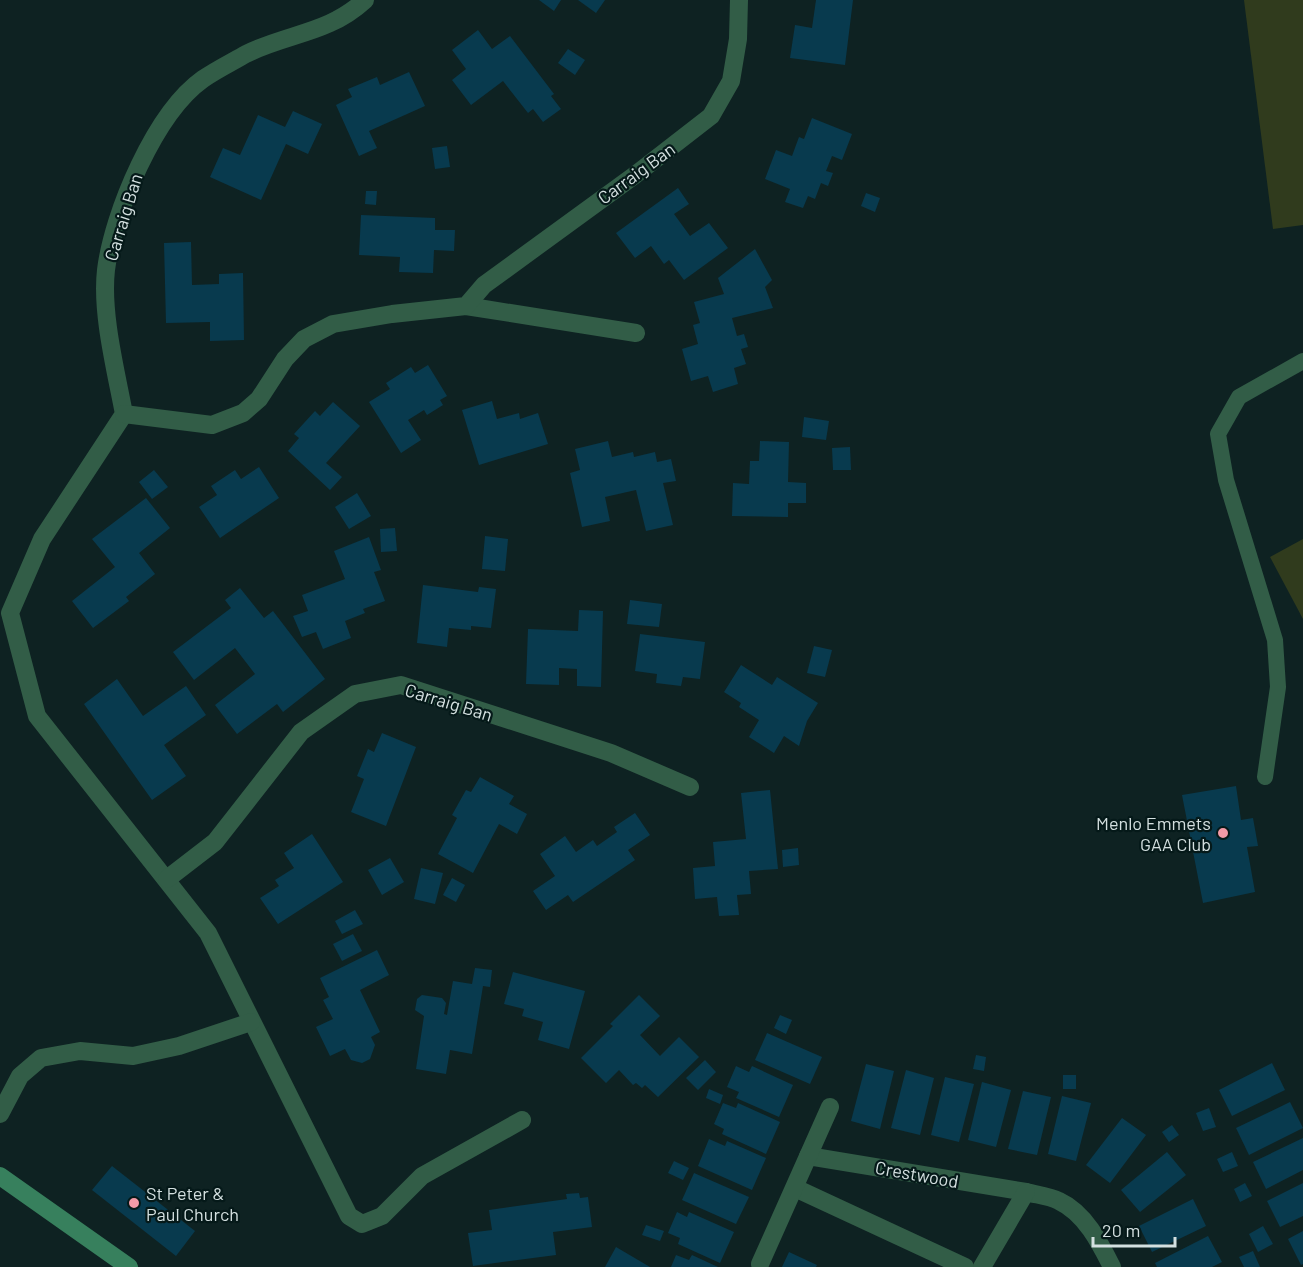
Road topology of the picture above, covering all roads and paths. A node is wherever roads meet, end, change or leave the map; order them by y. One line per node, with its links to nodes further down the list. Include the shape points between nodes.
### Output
1 (365, 0): 6 (street, Carraig Ban, via 341,19 315,32 248,53 202,80 172,111 140,162 120,213 106,271 109,331)
2 (739, 0): 3 (street, Carraig Ban, via 731,81 711,116 484,285)
3 (466, 306): 4 (street); 6 (street, via 333,324 304,339 285,359 259,399 243,413 212,426)
4 (636, 333)
5 (1303, 361): 7 (lane, via 1239,397 1218,434 1226,480 1275,640 1278,687)
6 (124, 414): 9 (street, via 42,539 10,613 37,716)
7 (1265, 777)
8 (690, 787): 9 (street, Carraig Ban, via 611,753 401,685 355,694 301,732 215,842)
9 (167, 879): 10 (street, via 208,933)
10 (251, 1022): 12 (street, via 179,1046 133,1056 80,1051 41,1058 20,1076); 13 (street, via 349,1216 362,1224 382,1216 422,1176)
11 (830, 1107): 14 (street)
12 (0, 1114)
13 (522, 1120)
14 (808, 1156): 16 (street); 17 (street, Crestwood)
15 (0, 1176): 19 (street)
16 (795, 1188): 18 (street); 20 (street)
17 (1026, 1192): 21 (street); 22 (street, Crestwood, via 1059,1201 1082,1219 1101,1243)
18 (760, 1264)
19 (129, 1267)
20 (965, 1267)
21 (982, 1267)
22 (1112, 1267)

